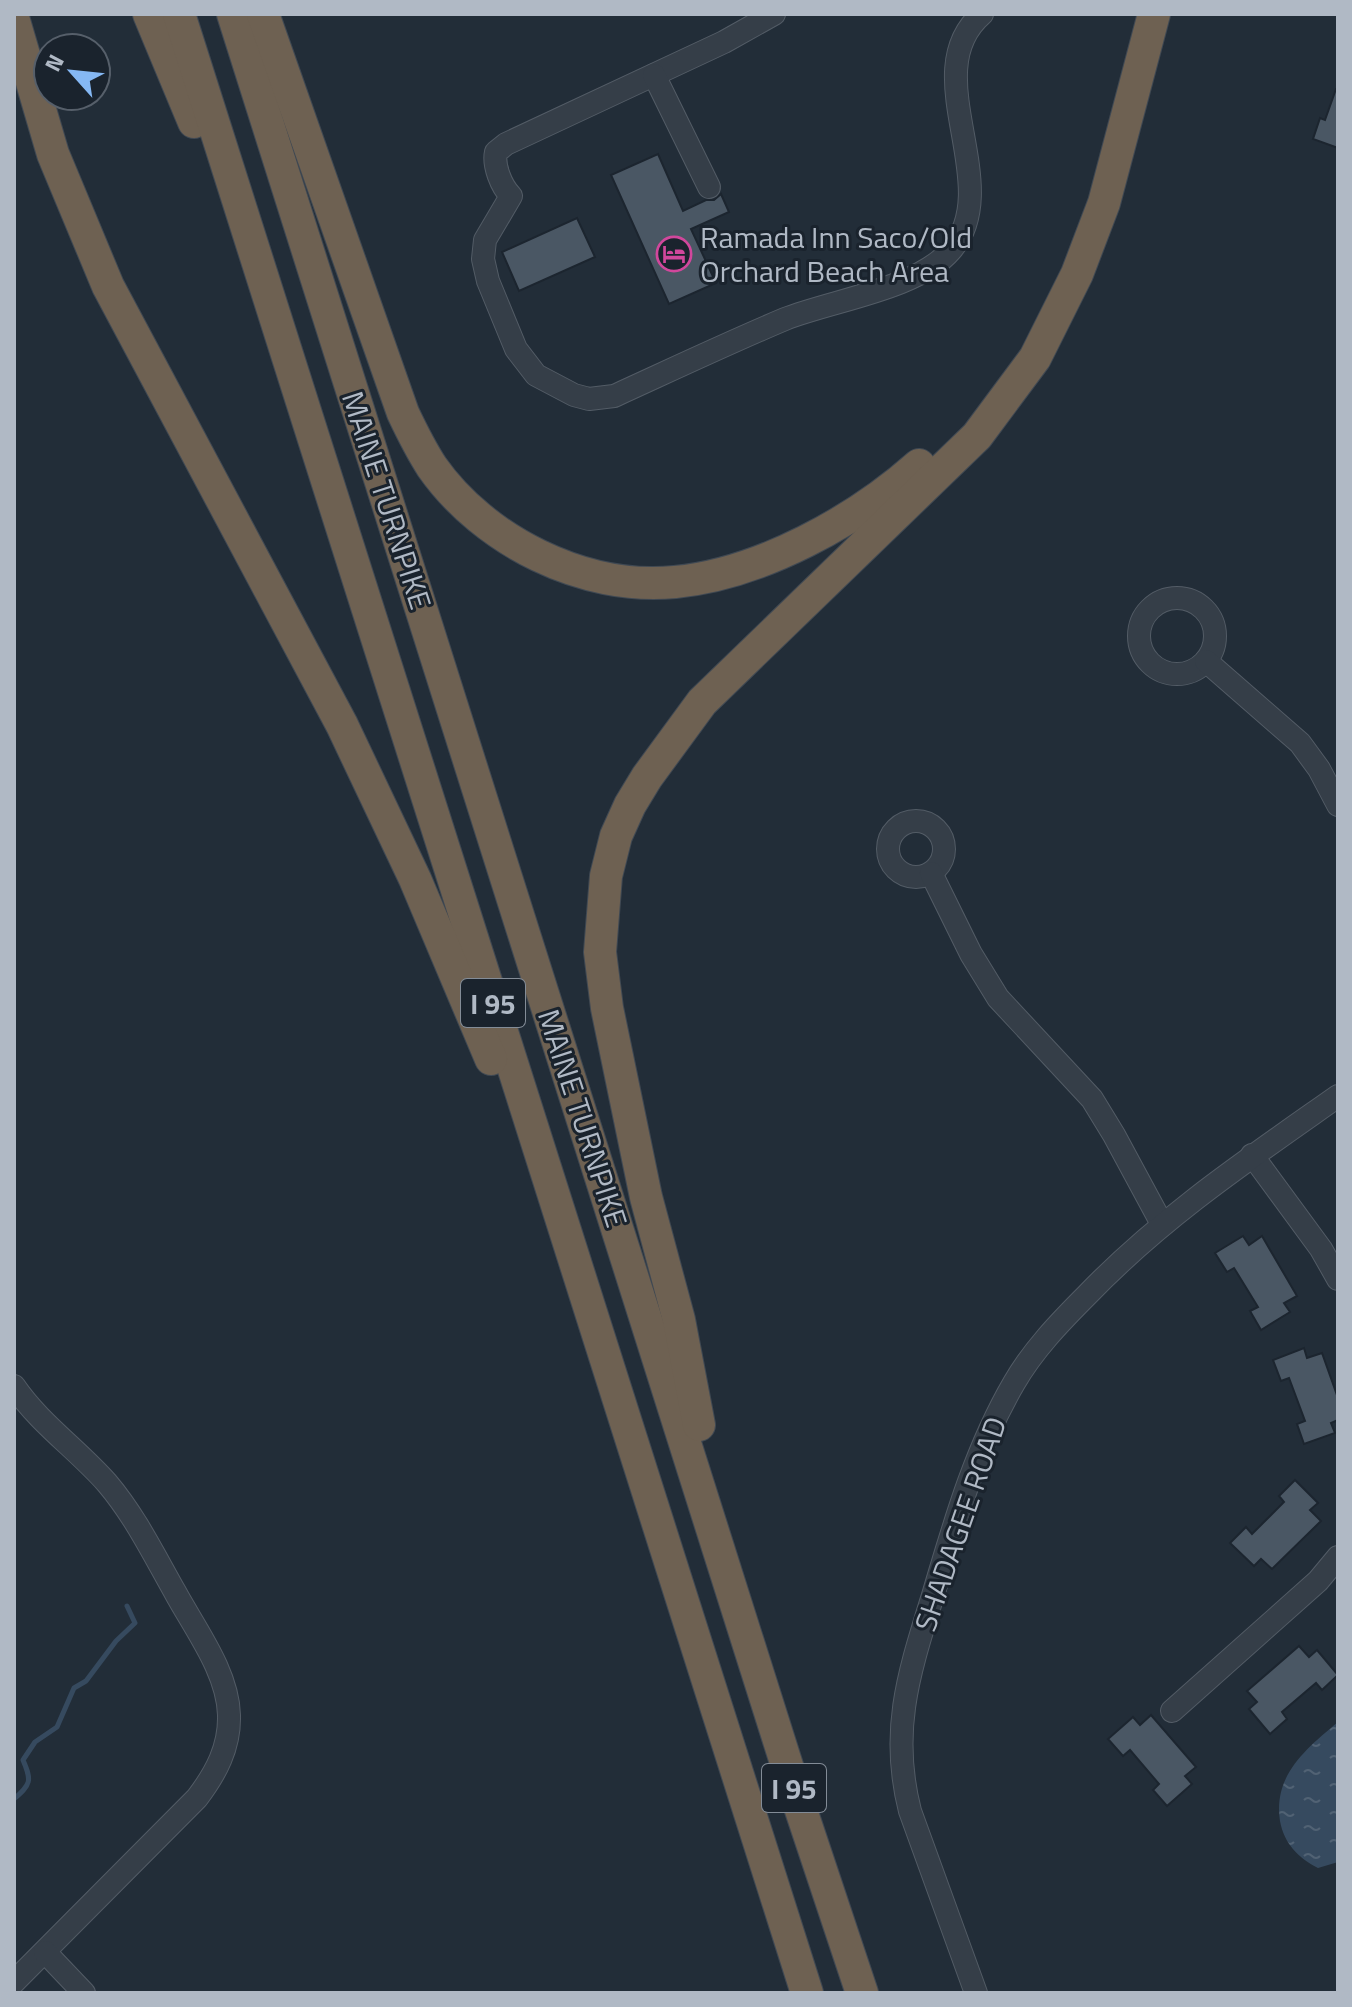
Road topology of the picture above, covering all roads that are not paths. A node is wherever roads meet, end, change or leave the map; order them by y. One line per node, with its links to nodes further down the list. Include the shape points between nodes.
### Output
1 (149, 14): 11 (highway)
2 (179, 14): 11 (highway, MAINE TURNPIKE / I 95)
3 (233, 14): 22 (highway, MAINE TURNPIKE / I 95)
4 (263, 14): 7 (highway, via 390,379 433,469 495,529 530,550 585,573 649,583 725,572 805,541 907,476 993,391 1069,254)
5 (774, 14): 9 (street)
6 (982, 14): 9 (street, via 961,45 959,58 956,84 971,194 966,225 950,252 892,285 785,319 614,396 580,398 536,375 525,363 488,281 485,240 511,196 495,157 506,144)
7 (1152, 14): 22 (highway, via 1104,203 1072,286 1035,358 977,436 702,702 647,777 616,836 606,876 601,939 607,1008 646,1197 679,1320)
8 (14, 21): 18 (highway, via 53,154 108,286 388,819)
9 (654, 75): 10 (street)
10 (709, 187)
11 (278, 326): 18 (highway, MAINE TURNPIKE / I 95)
12 (1206, 661): 13 (street, via 1300,743)
13 (1335, 794)
14 (931, 873): 17 (street, via 990,986 1092,1099)
15 (1338, 1096): 16 (street, SHADAGEE ROAD)
16 (1252, 1155): 17 (street, SHADAGEE ROAD); 19 (street)
17 (1162, 1224): 29 (street, SHADAGEE ROAD, via 1058,1325 1015,1381 963,1497 907,1679 901,1742 905,1790)
18 (575, 1263): 27 (highway, MAINE TURNPIKE / I 95)
19 (1338, 1279)
20 (14, 1386): 24 (street, via 124,1505 206,1647 229,1710 227,1740 209,1783)
21 (1338, 1557): 23 (street)
22 (730, 1582): 28 (highway, MAINE TURNPIKE / I 95)
23 (1172, 1711)
24 (45, 1952): 25 (street); 26 (street)
25 (14, 1982)
26 (84, 1993)
27 (807, 1993)
28 (862, 1993)
29 (976, 1993)

